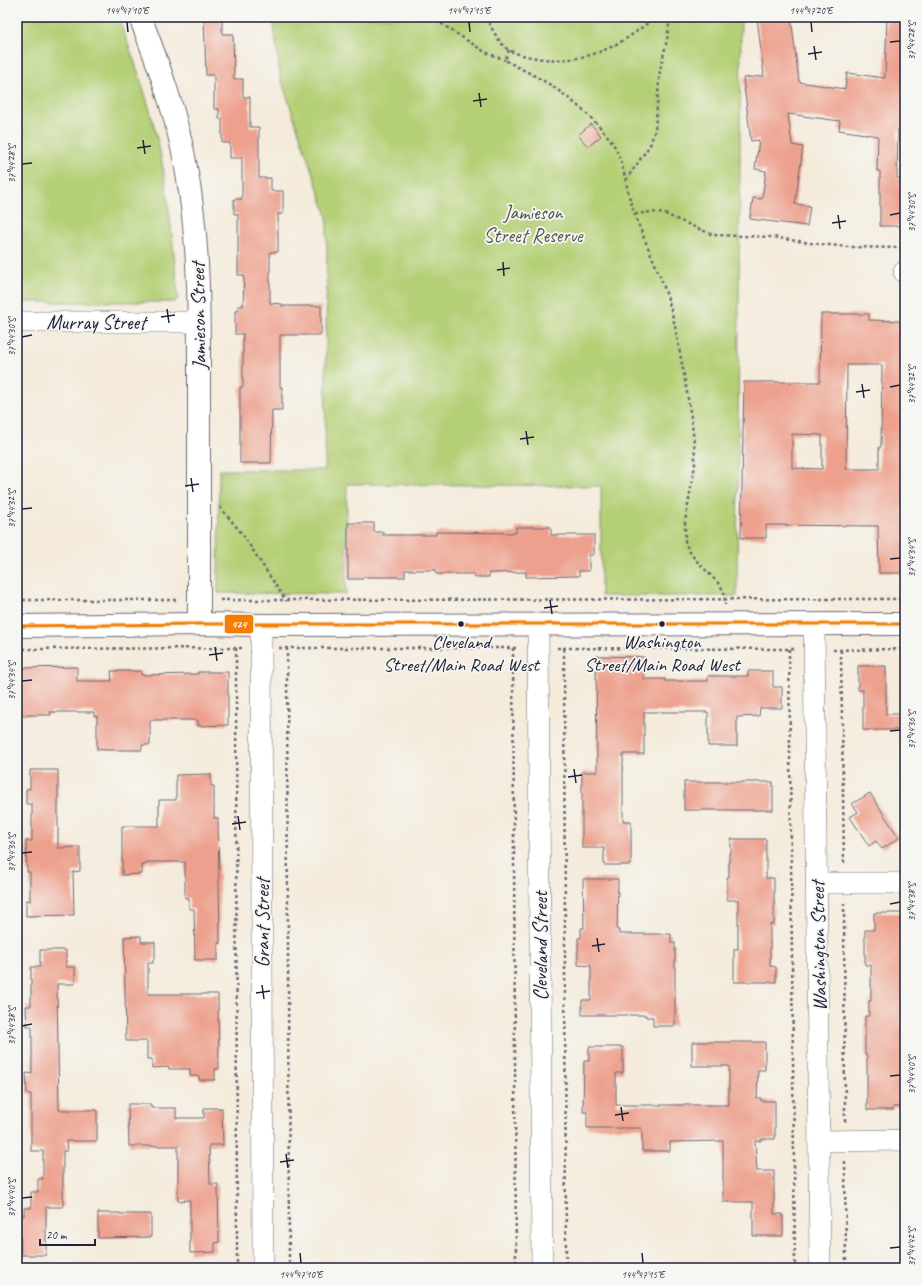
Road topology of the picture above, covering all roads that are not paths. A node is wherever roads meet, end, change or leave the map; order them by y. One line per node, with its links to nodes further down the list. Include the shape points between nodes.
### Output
1 (140, 17): 3 (main road, Jamieson Street, via 170,100 187,172 197,246)
2 (17, 322): 3 (street, Murray Street)
3 (199, 322): 4 (main road, Jamieson Street)
4 (199, 624): 7 (main road); 9 (main road)
5 (814, 624): 6 (main road); 8 (main road); 10 (street, Washington Street)
6 (905, 624)
7 (261, 625): 8 (main road); 14 (street, Grant Street)
8 (538, 625): 15 (street, Cleveland Street)
9 (17, 626)
10 (817, 883): 11 (street); 13 (street, Washington Street)
11 (905, 883)
12 (905, 1140): 13 (street)
13 (820, 1141): 16 (street, Washington Street)
14 (263, 1268)
15 (542, 1268)
16 (820, 1268)

